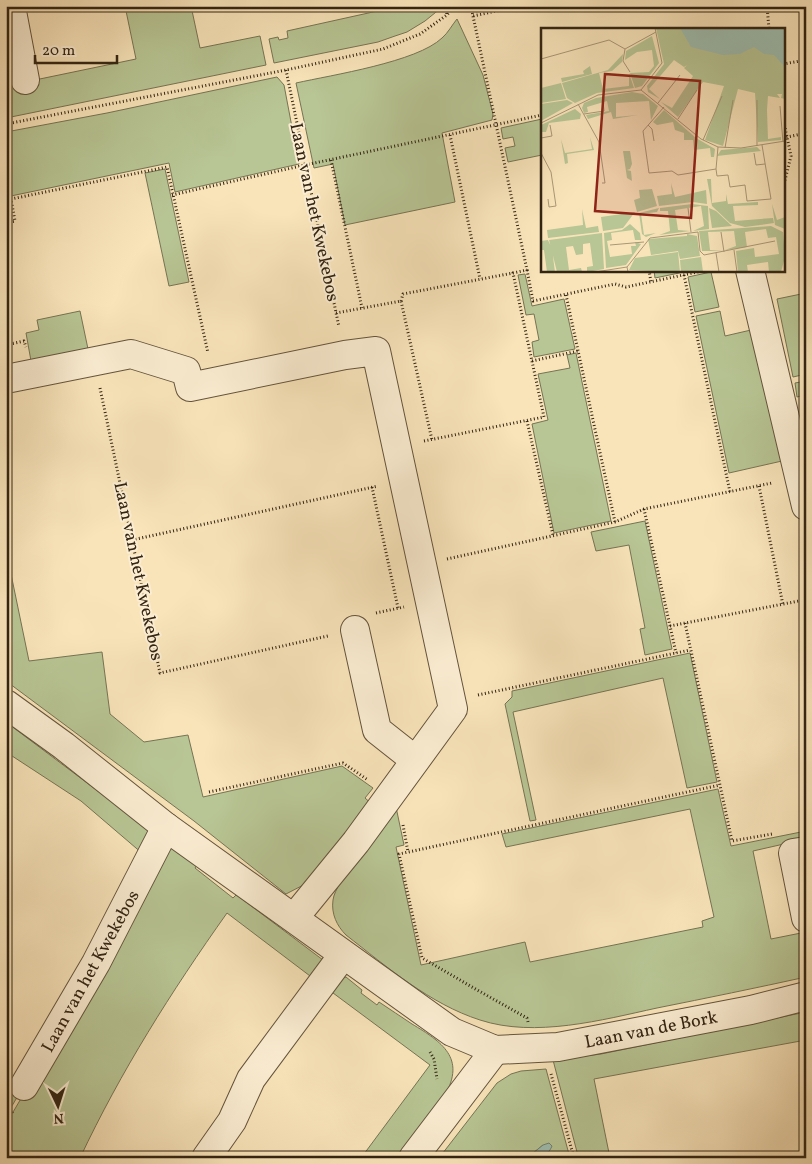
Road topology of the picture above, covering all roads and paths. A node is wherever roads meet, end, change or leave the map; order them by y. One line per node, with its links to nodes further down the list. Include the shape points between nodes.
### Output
1 (11, 6): 15 (street)
2 (446, 6): 8 (path)
3 (454, 6): 8 (path)
4 (471, 6): 9 (path)
5 (520, 6): 9 (path)
6 (767, 6): 10 (path)
7 (800, 6): 11 (path)
8 (447, 16): 14 (path, via 420,34 383,49)
9 (473, 16): 18 (path)
10 (769, 28)
11 (806, 34)
12 (806, 60): 13 (path)
13 (784, 64)
14 (286, 70): 17 (path); 23 (path, Laan van het Kwekebos)
15 (25, 80)
16 (541, 115): 18 (path)
17 (6, 124)
18 (496, 125): 20 (path); 27 (path)
19 (806, 132): 21 (path)
20 (450, 135): 22 (path); 33 (path)
21 (785, 137): 24 (path, via 791,156)
22 (331, 160): 23 (path); 37 (path, Laan van het Kwekebos)
23 (305, 165): 25 (path); 39 (path, Laan van het Kwekebos)
24 (784, 184)
25 (172, 195): 26 (path, via 167,167 11,198 15,221); 43 (path)
26 (6, 223)
27 (527, 270): 31 (path); 35 (path, via 533,301)
28 (649, 271): 34 (path)
29 (750, 271): 46 (street)
30 (692, 272): 32 (path)
31 (513, 273): 33 (path); 40 (path)
32 (684, 276): 34 (path); 50 (path)
33 (480, 279): 36 (path, via 403,294)
34 (651, 282): 35 (path, via 626,287 615,284)
35 (566, 295): 38 (path)
36 (401, 301)
37 (362, 308)
38 (578, 351): 40 (path); 53 (path)
39 (345, 355): 43 (street); 45 (street, via 376,352)
40 (532, 361): 44 (path, via 544,417)
41 (94, 362): 42 (street); 43 (street, via 131,354 186,371 190,387); 55 (path, Laan van het Kwekebos)
42 (6, 379)
43 (215, 382)
44 (527, 421): 45 (path); 54 (path)
45 (396, 447): 47 (street)
46 (799, 478): 48 (path); 51 (street)
47 (403, 480): 49 (path); 56 (street)
48 (759, 486): 50 (path); 58 (path)
49 (372, 487): 55 (path); 59 (path)
50 (730, 492): 52 (path)
51 (806, 506)
52 (644, 509): 53 (path); 62 (path)
53 (615, 522): 54 (path)
54 (553, 534): 56 (path)
55 (132, 540): 63 (path, Laan van het Kwekebos, via 160,673)
56 (422, 565): 57 (street)
57 (429, 601): 59 (path); 66 (street)
58 (782, 605): 60 (path, via 804,600); 61 (path)
59 (398, 608): 63 (path, via 352,619)
60 (806, 611)
61 (685, 623): 62 (path); 64 (path)
62 (670, 626): 65 (path)
63 (355, 630): 68 (street, via 377,730)
64 (690, 650): 65 (path); 69 (path)
65 (676, 653): 66 (path)
66 (451, 701): 68 (street, via 452,709)
67 (6, 704): 72 (street)
68 (415, 760): 71 (street)
69 (720, 785): 73 (path, via 732,842); 75 (path)
70 (209, 792): 71 (path, via 343,763)
71 (389, 794): 75 (path, via 399,801); 76 (street, via 356,842)
72 (166, 827): 76 (street); 83 (street, Laan van het Kwekebos, via 96,963)
73 (778, 832)
74 (806, 850): 77 (street, via 793,853)
75 (408, 852): 80 (path, via 399,854 422,958 527,1018)
76 (294, 918): 78 (street)
77 (806, 918)
78 (343, 955): 81 (street, via 452,1032); 84 (street, via 251,1079 232,1121)
79 (806, 996): 80 (street, Laan van de Bork, via 576,1044)
80 (528, 1048): 81 (street, Laan van de Bork)
81 (495, 1050): 85 (street)
82 (551, 1074): 86 (path)
83 (24, 1086)
84 (206, 1158)
85 (413, 1158)
86 (574, 1158)

